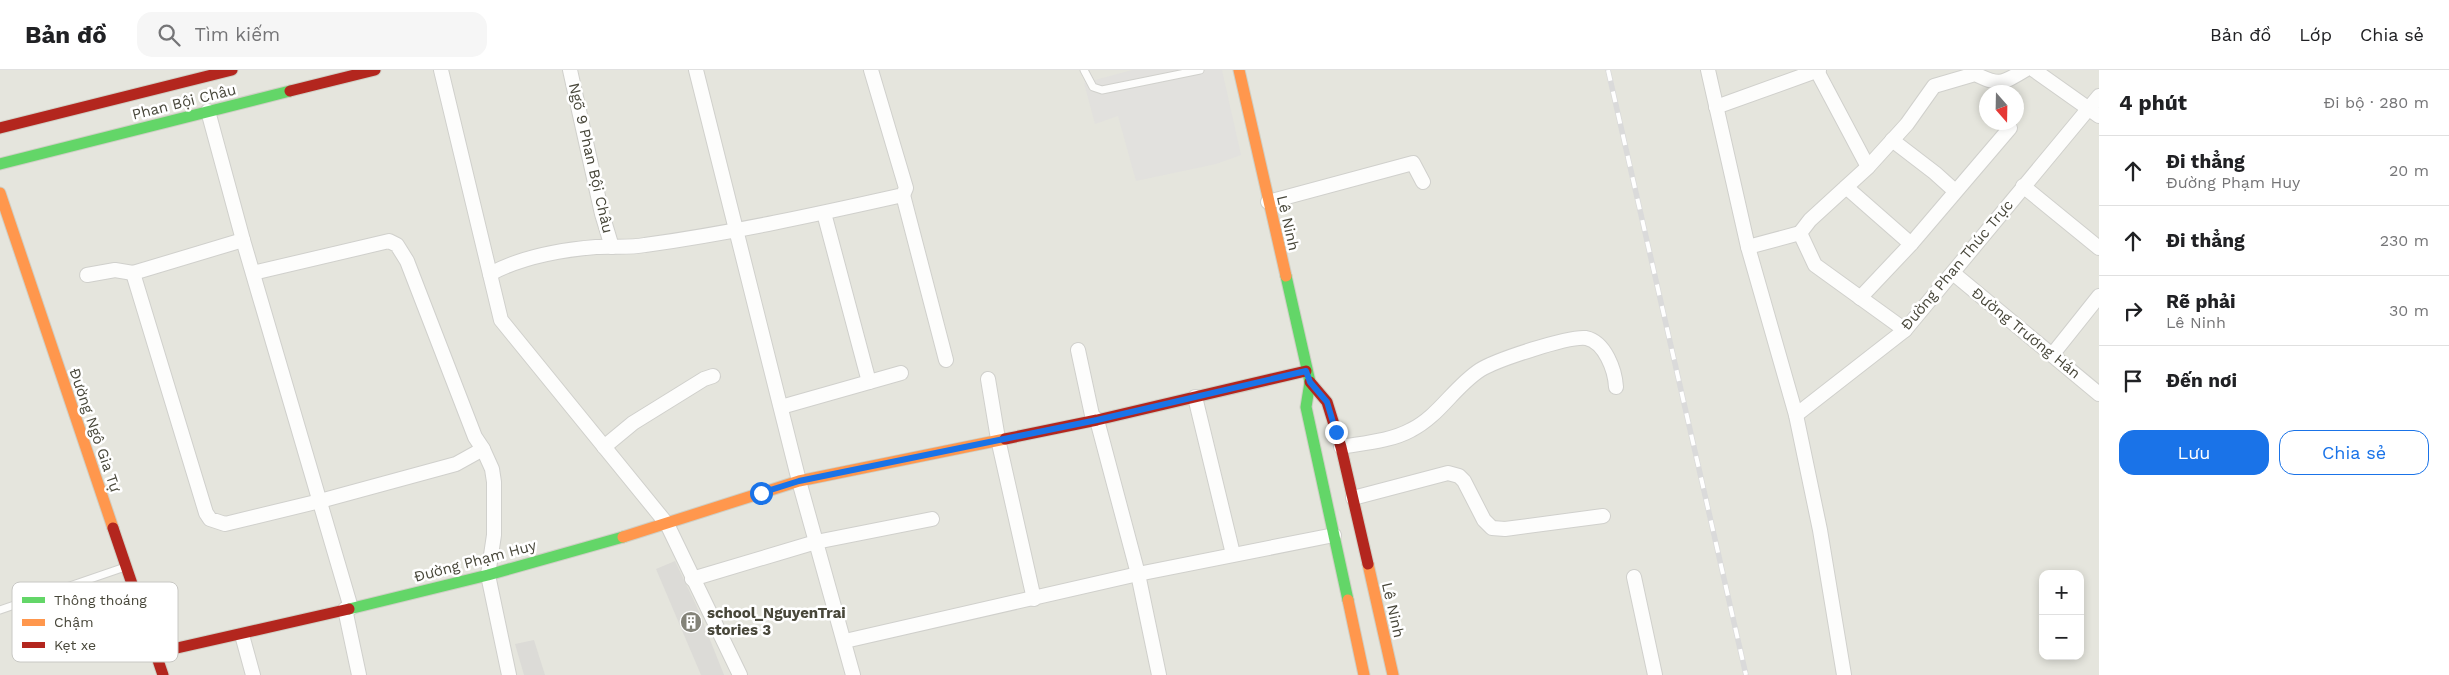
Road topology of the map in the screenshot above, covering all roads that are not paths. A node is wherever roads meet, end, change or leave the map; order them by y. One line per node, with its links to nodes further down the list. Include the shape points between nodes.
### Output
1 (232, 70): 20 (street, Phan Bội Châu)
2 (375, 70): 14 (street, Phan Bội Châu)
3 (441, 70): 45 (street)
4 (570, 70): 38 (street, Ngõ 9 Phan Bội Châu)
5 (696, 70): 33 (street)
6 (871, 70): 30 (street, via 906,188)
7 (1084, 70): 8 (lane, via 1093,87 1102,90)
8 (1200, 70)
9 (1239, 70): 31 (street, Lê Ninh)
10 (1708, 70): 16 (street)
11 (1818, 70): 16 (street); 24 (street)
12 (2025, 70): 22 (street, via 2003,83 1974,74 1934,86)
13 (2034, 70): 17 (street)
14 (349, 73): 18 (street, Phan Bội Châu)
15 (2099, 96): 17 (street, Đường Phan Thúc Trực)
16 (1716, 107): 39 (street)
17 (2088, 107): 19 (street); 26 (street, Đường Phan Thúc Trực)
18 (208, 111): 23 (street, Phan Bội Châu); 36 (street)
19 (2099, 116)
20 (0, 128)
21 (2008, 130): 28 (street)
22 (1892, 140): 24 (street); 28 (street)
23 (0, 164)
24 (1868, 167): 27 (street)
25 (1423, 182): 31 (street, via 1413,163)
26 (2023, 186): 40 (street); 43 (street, Đường Phan Thúc Trực)
27 (1846, 187): 34 (street, via 1810,220); 37 (street)
28 (1955, 191): 37 (street)
29 (0, 193): 35 (street, Đường Ngô Gia Tự)
30 (903, 195): 32 (street); 51 (street)
31 (1268, 202): 52 (street, Lê Ninh)
32 (824, 213): 33 (street); 56 (street)
33 (737, 230): 38 (street, via 643,246); 61 (street)
34 (1800, 234): 39 (street); 47 (street, via 1815,265)
35 (6, 239): 77 (street, Đường Ngô Gia Tự)
36 (243, 240): 41 (street); 42 (street)
37 (1911, 244): 47 (street)
38 (612, 246): 45 (street, via 534,257 508,264)
39 (1748, 248): 62 (street)
40 (2099, 248)
41 (134, 273): 44 (street, via 115,270); 70 (street, via 210,518 225,524)
42 (253, 273): 67 (street, via 389,241 397,245 407,261 475,437); 70 (street)
43 (1953, 273): 48 (street, Đường Phan Thúc Trực); 50 (street, Đường Trương Hán)
44 (86, 274)
45 (490, 274): 65 (street, via 501,320)
46 (2099, 296): 50 (street)
47 (1860, 298): 48 (street)
48 (1905, 330): 62 (street, Đường Phan Thúc Trực)
49 (1078, 350): 63 (street, via 1092,415)
50 (2052, 355): 59 (street, Đường Trương Hán)
51 (946, 360)
52 (1306, 371): 57 (street, Lê Ninh); 60 (street, Đường Phạm Huy)
53 (901, 373): 56 (street)
54 (713, 376): 65 (street, via 633,423)
55 (988, 380): 64 (street)
56 (869, 382): 61 (street)
57 (1310, 382): 66 (street, Lê Ninh, via 1327,402); 74 (street, Lê Ninh, via 1306,407)
58 (1616, 387): 66 (street, via 1614,373 1603,349 1587,338 1577,338 1482,369 1432,417 1411,431)
59 (2099, 394)
60 (1195, 397): 63 (street, Đường Phạm Huy); 76 (street)
61 (781, 407): 68 (street)
62 (1796, 415): 102 (street, via 1820,530)
63 (1097, 420): 64 (street, Đường Phạm Huy); 78 (street)
64 (998, 439): 68 (street, Đường Phạm Huy); 84 (street)
65 (604, 447): 73 (street)
66 (1341, 447): 69 (street, Lê Ninh)
67 (483, 449): 70 (street, via 456,464); 79 (street, via 494,482 494,535)
68 (799, 481): 73 (street, Đường Phạm Huy); 75 (street)
69 (1352, 498): 71 (street, via 1448,474 1464,481 1484,520 1492,528); 101 (street, Lê Ninh)
70 (320, 502): 86 (street)
71 (1603, 516)
72 (932, 519): 75 (street)
73 (667, 524): 79 (street, Đường Phạm Huy); 81 (street)
74 (1334, 535): 76 (street); 100 (street, Lê Ninh)
75 (816, 542): 81 (street); 89 (street)
76 (1233, 554): 78 (street)
77 (126, 567): 82 (lane); 83 (street, Đường Ngô Gia Tự)
78 (1138, 574): 84 (street); 99 (street)
79 (488, 575): 86 (street, Đường Phạm Huy); 96 (street)
80 (1634, 576): 92 (street)
81 (692, 579): 97 (street)
82 (82, 582)
83 (131, 582)
84 (1034, 599): 89 (street)
85 (12, 606): 87 (lane)
86 (348, 609): 88 (street, Đường Phạm Huy); 95 (street)
87 (0, 610)
88 (242, 635): 90 (street, Đường Phạm Huy); 94 (street)
89 (845, 640): 98 (street)
90 (178, 648)
91 (158, 662): 93 (street, Đường Ngô Gia Tự)
92 (1654, 671)
93 (162, 675)
94 (253, 675)
95 (359, 675)
96 (509, 675)
97 (740, 675)
98 (853, 675)
99 (1159, 675)
100 (1364, 675)
101 (1393, 675)
102 (1844, 675)

